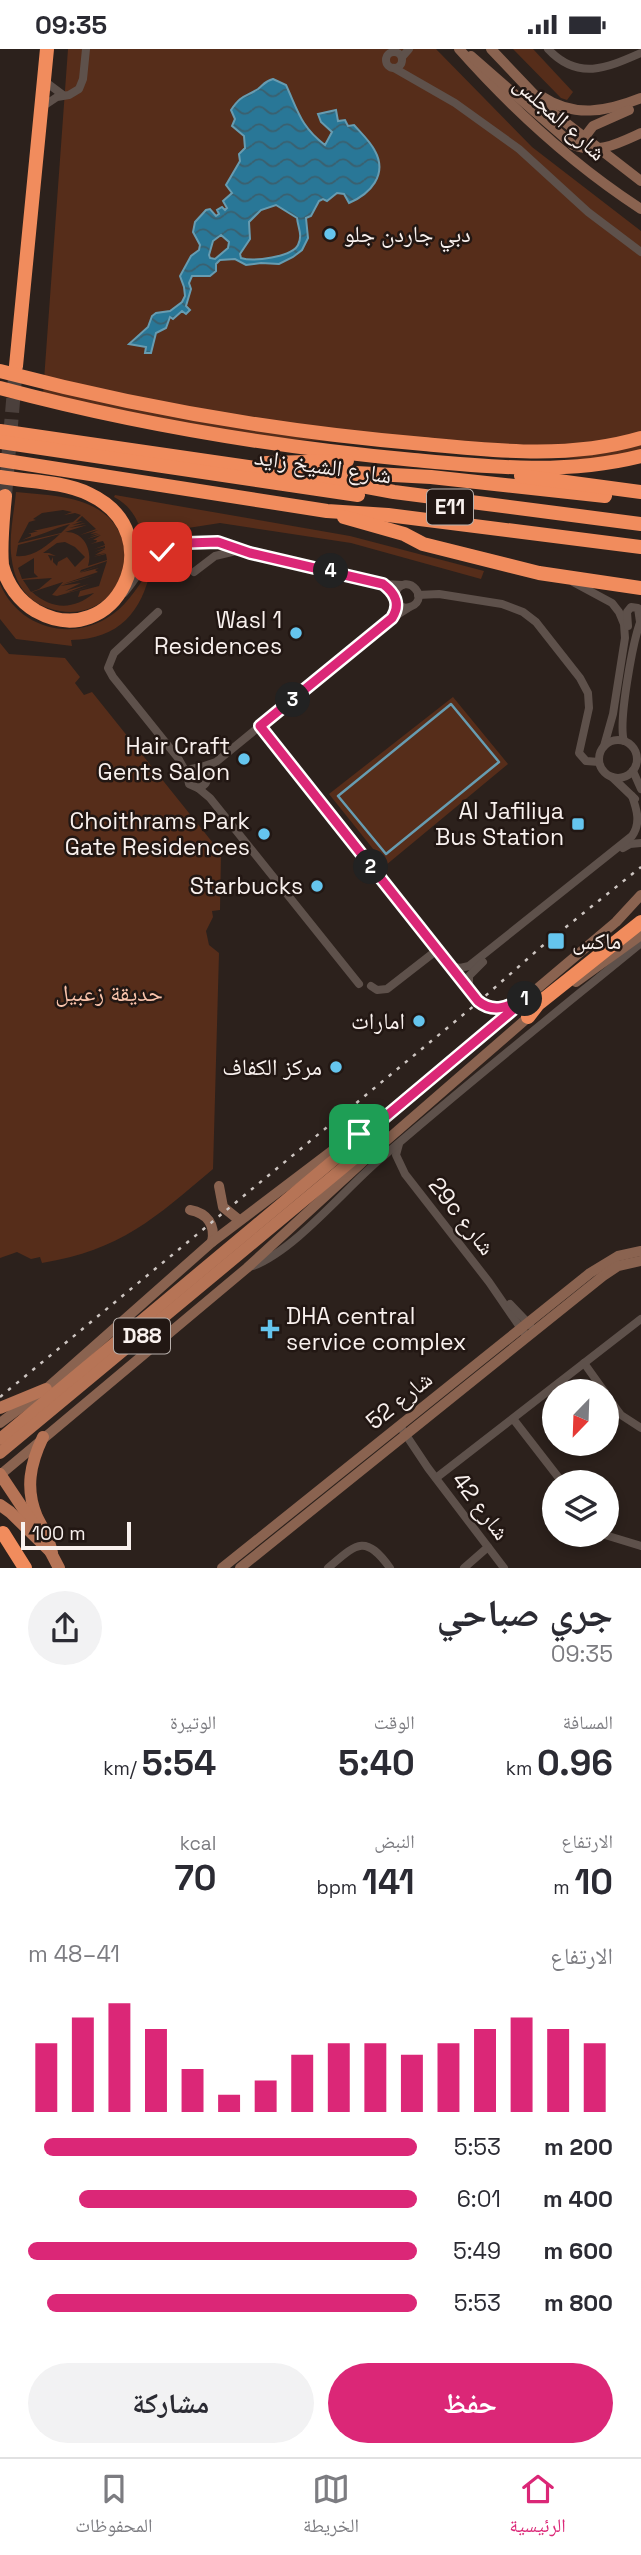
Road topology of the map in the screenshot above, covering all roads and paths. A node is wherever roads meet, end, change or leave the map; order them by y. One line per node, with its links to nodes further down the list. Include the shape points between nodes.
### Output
1 (47, 49): 10 (highway)
2 (86, 49): 12 (street, via 82,84 74,93)
3 (382, 49): 9 (street, via 386,59 388,54)
4 (409, 49): 9 (street)
5 (460, 49): 17 (main road, via 563,139); 19 (main road, شارع المجلس, via 518,113)
6 (491, 49): 11 (main road, شارع المجلس)
7 (548, 49): 8 (street, via 566,63 590,69 609,67)
8 (641, 53)
9 (397, 56): 22 (street, via 419,82 519,149)
10 (43, 80): 12 (street); 15 (highway)
11 (518, 80): 13 (main road, via 552,103 582,111 605,111); 17 (main road, شارع المجلس)
12 (63, 95): 15 (street)
13 (641, 99)
14 (641, 106): 17 (main road, via 597,124)
15 (40, 109): 23 (highway)
16 (641, 133): 18 (main road)
17 (580, 142): 18 (main road, شارع المجلس); 19 (main road)
18 (597, 149): 20 (main road, شارع المجلس)
19 (579, 166): 21 (main road, شارع المجلس)
20 (641, 181)
21 (641, 209)
22 (641, 253)
23 (16, 366)
24 (0, 371): 27 (highway, via 183,414 371,439 546,452 598,448)
25 (0, 388): 29 (highway, via 172,426 379,456 545,468)
26 (0, 431): 31 (highway)
27 (641, 438)
28 (0, 442): 39 (highway, شارع الشيخ زايد / E11)
29 (641, 456)
30 (0, 460): 37 (highway, شارع الشيخ زايد / E11)
31 (244, 466): 32 (highway); 34 (highway, via 321,460 370,462)
32 (276, 470): 36 (highway, via 431,477); 38 (highway, via 394,492)
33 (0, 477): 49 (highway, via 82,491 119,517 130,540 131,566 122,590)
34 (641, 492)
35 (5, 496): 49 (highway, via 2,564 18,597 38,612 62,620 88,618)
36 (641, 500)
37 (327, 511): 40 (highway, شارع الشيخ زايد / E11); 43 (highway, via 423,544)
38 (641, 524)
39 (641, 531)
40 (641, 547)
41 (250, 553): 42 (street, via 222,553); 44 (street); 49 (street, via 208,541 170,548 148,562)
42 (194, 572)
43 (564, 578): 46 (highway); 54 (street, via 612,603 622,618)
44 (383, 584): 45 (street); 48 (street)
45 (402, 585): 47 (street, via 412,586); 48 (street)
46 (641, 587)
47 (418, 595): 50 (street, via 417,603); 60 (street, via 502,604 536,622 586,687 589,708 579,753 586,761)
48 (396, 600): 50 (street); 52 (street)
49 (107, 607)
50 (408, 608): 52 (street)
51 (158, 612): 58 (street, via 114,653 108,668)
52 (392, 618): 55 (street)
53 (640, 621): 54 (street, via 638,608 631,607); 56 (street, via 622,720)
54 (625, 638): 57 (street)
55 (260, 726): 59 (street); 77 (street)
56 (624, 741): 57 (street); 62 (street, via 636,751)
57 (604, 746): 60 (street)
58 (178, 758): 61 (street); 63 (street)
59 (216, 762): 61 (street); 65 (street)
60 (599, 762): 64 (street)
61 (197, 767): 63 (street); 65 (street)
62 (633, 771): 64 (street, via 626,777); 66 (street)
63 (187, 774): 65 (street, via 189,784)
64 (612, 777): 67 (street)
65 (204, 782): 78 (street, via 210,798)
66 (641, 789)
67 (632, 796): 68 (street); 77 (street, via 639,821 632,836 469,966)
68 (641, 806)
69 (641, 843): 80 (street, via 626,846 475,968 468,980)
70 (641, 895): 72 (main road, D88)
71 (641, 900): 72 (main road)
72 (626, 912): 81 (main road, D88)
73 (641, 922): 82 (highway, via 538,1004)
74 (641, 935): 82 (main road, D88)
75 (641, 943): 84 (street)
76 (432, 954): 79 (street, via 387,989)
77 (450, 966): 80 (street)
78 (359, 983)
79 (371, 986)
80 (470, 991): 81 (street, via 491,1009)
81 (528, 997): 83 (main road, D88)
82 (528, 1017): 85 (main road, D88)
83 (365, 1134): 90 (main road, D88); 91 (main road, via 349,1138)
84 (399, 1144): 86 (street); 87 (street, 29c شارع, via 396,1155)
85 (380, 1146): 90 (main road, D88, via 361,1153); 95 (main road)
86 (378, 1161): 87 (street, 29c شارع); 95 (street, via 311,1224)
87 (405, 1174): 97 (street, 29c شارع)
88 (219, 1186): 91 (main road, via 223,1207)
89 (190, 1210): 92 (main road, via 209,1220)
90 (279, 1214): 108 (main road, D88); 109 (main road, D88)
91 (240, 1220): 92 (main road)
92 (212, 1242): 100 (main road)
93 (641, 1251): 97 (main road, شارع 52, via 603,1263)
94 (641, 1261): 97 (main road, شارع 52, via 618,1266)
95 (247, 1268): 107 (main road)
96 (641, 1319): 98 (street)
97 (528, 1330): 106 (main road, شارع 52)
98 (584, 1363): 99 (street); 103 (street)
99 (595, 1379)
100 (46, 1389): 101 (main road); 104 (main road)
101 (0, 1408)
102 (620, 1414): 105 (street)
103 (514, 1420): 110 (street); 112 (street)
104 (0, 1423)
105 (641, 1428)
106 (401, 1432): 112 (street, شارع 42); 121 (main road, شارع 52); 122 (main road, شارع 52)
107 (43, 1437): 111 (main road); 118 (main road, via 30,1483)
108 (0, 1440)
109 (0, 1453)
110 (553, 1470)
111 (0, 1475): 118 (main road)
112 (437, 1480): 117 (street, شارع 42)
113 (0, 1505): 118 (main road)
114 (3, 1533): 119 (highway)
115 (619, 1539): 116 (street)
116 (641, 1546)
117 (490, 1549): 125 (street); 126 (street); 127 (street, شارع 42)
118 (52, 1553): 120 (main road)
119 (25, 1568)
120 (59, 1568)
121 (222, 1568)
122 (240, 1568)
123 (328, 1568): 124 (street, via 360,1546 376,1550)
124 (390, 1568)
125 (464, 1568)
126 (470, 1568)
127 (504, 1568)

